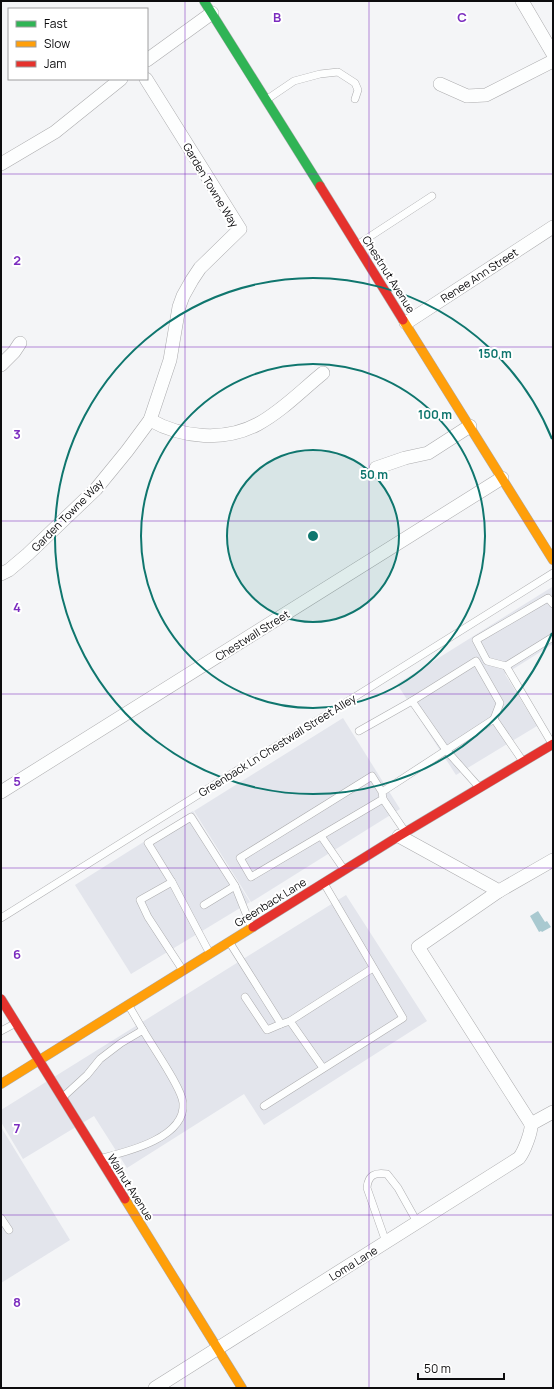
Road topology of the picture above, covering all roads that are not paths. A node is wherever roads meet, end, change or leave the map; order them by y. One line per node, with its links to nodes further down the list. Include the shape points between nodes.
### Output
1 (204, 1): 3 (street, Chestnut Avenue)
2 (522, 1): 4 (street)
3 (212, 13): 5 (street); 11 (street, Chestnut Avenue)
4 (553, 54)
5 (148, 59)
6 (553, 61): 9 (street, via 486,95 467,96)
7 (120, 80): 12 (street, via 55,132)
8 (147, 80): 20 (street, Garden Towne Way, via 240,229 200,268 183,296 170,360)
9 (440, 84)
10 (355, 99): 11 (lane, via 358,90 355,82 338,72 294,81)
11 (266, 100): 15 (street, Chestnut Avenue)
12 (1, 164)
13 (432, 196): 15 (lane)
14 (553, 227): 16 (street, Renee Ann Street)
15 (357, 245): 16 (street, Chestnut Avenue)
16 (406, 323): 21 (street, Chestnut Avenue)
17 (20, 343): 18 (street)
18 (1, 365)
19 (324, 373): 20 (street, via 276,412 258,424 237,432 215,436 183,433)
20 (150, 420): 27 (street, Garden Towne Way, via 96,489 28,554)
21 (470, 426): 22 (street, via 428,453); 23 (street, Chestnut Avenue)
22 (376, 468)
23 (502, 478): 24 (street, Chestnut Avenue); 38 (street, Chestwall Street)
24 (549, 545): 25 (street, Chestnut Avenue)
25 (553, 560)
26 (553, 573): 49 (lane, Greenback Ln Chestwall Street Alley)
27 (1, 574)
28 (553, 604): 30 (lane, via 548,598 476,640 487,661)
29 (553, 637): 30 (lane)
30 (506, 666): 34 (lane)
31 (412, 701): 32 (lane, via 476,661 500,703); 33 (lane); 35 (lane)
32 (494, 719): 35 (lane); 36 (lane)
33 (359, 731)
34 (552, 744): 36 (street, Greenback Lane)
35 (446, 750): 37 (lane); 39 (lane)
36 (523, 762): 37 (street, Greenback Lane)
37 (480, 788): 40 (street, Greenback Lane)
38 (1, 792)
39 (383, 795): 40 (lane); 41 (lane); 41 (lane, via 372,776 240,858 251,877)
40 (402, 834): 43 (street, Greenback Lane); 47 (street)
41 (320, 836): 43 (lane)
42 (553, 860): 47 (street)
43 (344, 870): 45 (street, Greenback Lane)
44 (172, 882): 46 (lane, via 148,843 191,817); 52 (lane); 54 (lane, via 140,900)
45 (323, 883): 50 (street, Greenback Lane); 53 (lane)
46 (235, 886): 48 (lane); 50 (lane)
47 (499, 891): 69 (street, via 418,947)
48 (204, 905)
49 (1, 918)
50 (252, 928): 51 (street, Greenback Lane)
51 (229, 942): 52 (street, Greenback Lane); 60 (lane)
52 (210, 954): 54 (street, Greenback Lane)
53 (373, 968): 58 (lane); 64 (lane, via 402,1018)
54 (183, 971): 57 (street, Greenback Lane)
55 (245, 997): 60 (lane, via 268,1030)
56 (1, 999): 59 (street, Walnut Avenue)
57 (128, 1005): 61 (lane); 63 (street, Greenback Lane)
58 (290, 1021): 60 (lane); 64 (lane)
59 (16, 1023): 62 (lane); 63 (street, Walnut Avenue)
60 (281, 1024)
61 (143, 1030): 66 (lane, via 100,1059 87,1075); 70 (lane, via 178,1090 183,1104 180,1117 172,1128 148,1144)
62 (1, 1031)
63 (39, 1060): 65 (street, Greenback Lane); 66 (street, Walnut Avenue)
64 (323, 1068): 67 (lane)
65 (1, 1084)
66 (62, 1097): 70 (street, Walnut Avenue)
67 (264, 1106)
68 (553, 1112): 69 (street)
69 (531, 1124): 72 (street, Loma Lane, via 519,1158)
70 (99, 1158): 75 (street, Walnut Avenue)
71 (1, 1218): 73 (lane)
72 (417, 1222): 74 (street, Loma Lane); 74 (lane, via 387,1174 378,1173 370,1177 367,1188)
73 (9, 1230)
74 (386, 1242): 75 (street, Loma Lane)
75 (218, 1349): 76 (street, Loma Lane); 77 (street, Walnut Avenue)
76 (155, 1388)
77 (242, 1388)

